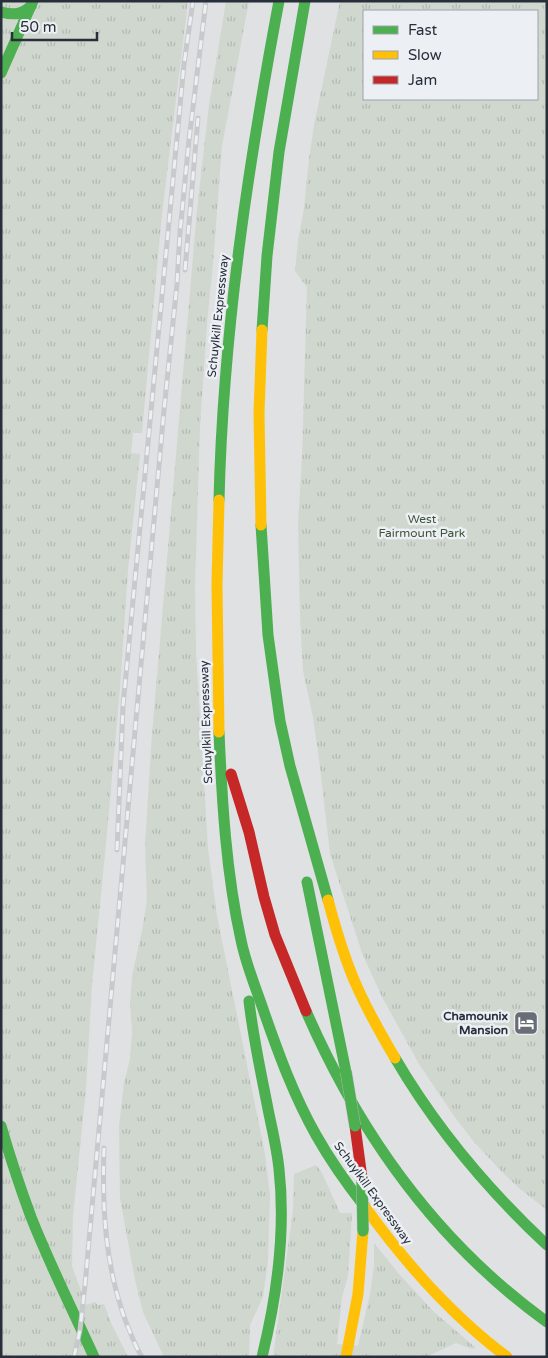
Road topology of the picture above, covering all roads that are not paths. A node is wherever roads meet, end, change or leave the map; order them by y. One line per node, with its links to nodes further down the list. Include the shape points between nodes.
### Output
1 (4, 1): 5 (main road)
2 (279, 1): 7 (main road, Schuylkill Expressway, via 245,200 225,378 218,497)
3 (305, 1): 8 (main road, via 278,154 266,275 259,398 260,520 275,688)
4 (32, 4): 5 (main road, via 22,14); 6 (main road)
5 (1, 11)
6 (1, 73)
7 (219, 736): 11 (main road, Schuylkill Expressway, via 228,854); 16 (main road, via 249,830 276,937 313,1030 348,1099 398,1177 442,1229 488,1275)
8 (284, 741): 9 (main road); 13 (main road, via 326,897 352,975 411,1085)
9 (299, 836)
10 (304, 870): 19 (main road, bridge, via 346,1072 362,1178 362,1259)
11 (243, 952): 18 (main road, via 281,1196 278,1275); 20 (main road, Schuylkill Expressway, via 284,1071 328,1155 410,1266 447,1306)
12 (1, 1126): 17 (main road, via 29,1212)
13 (452, 1143): 14 (main road); 15 (main road, via 493,1192)
14 (528, 1212)
15 (547, 1246)
16 (547, 1322)
17 (94, 1357)
18 (262, 1357)
19 (346, 1357)
20 (508, 1357)

